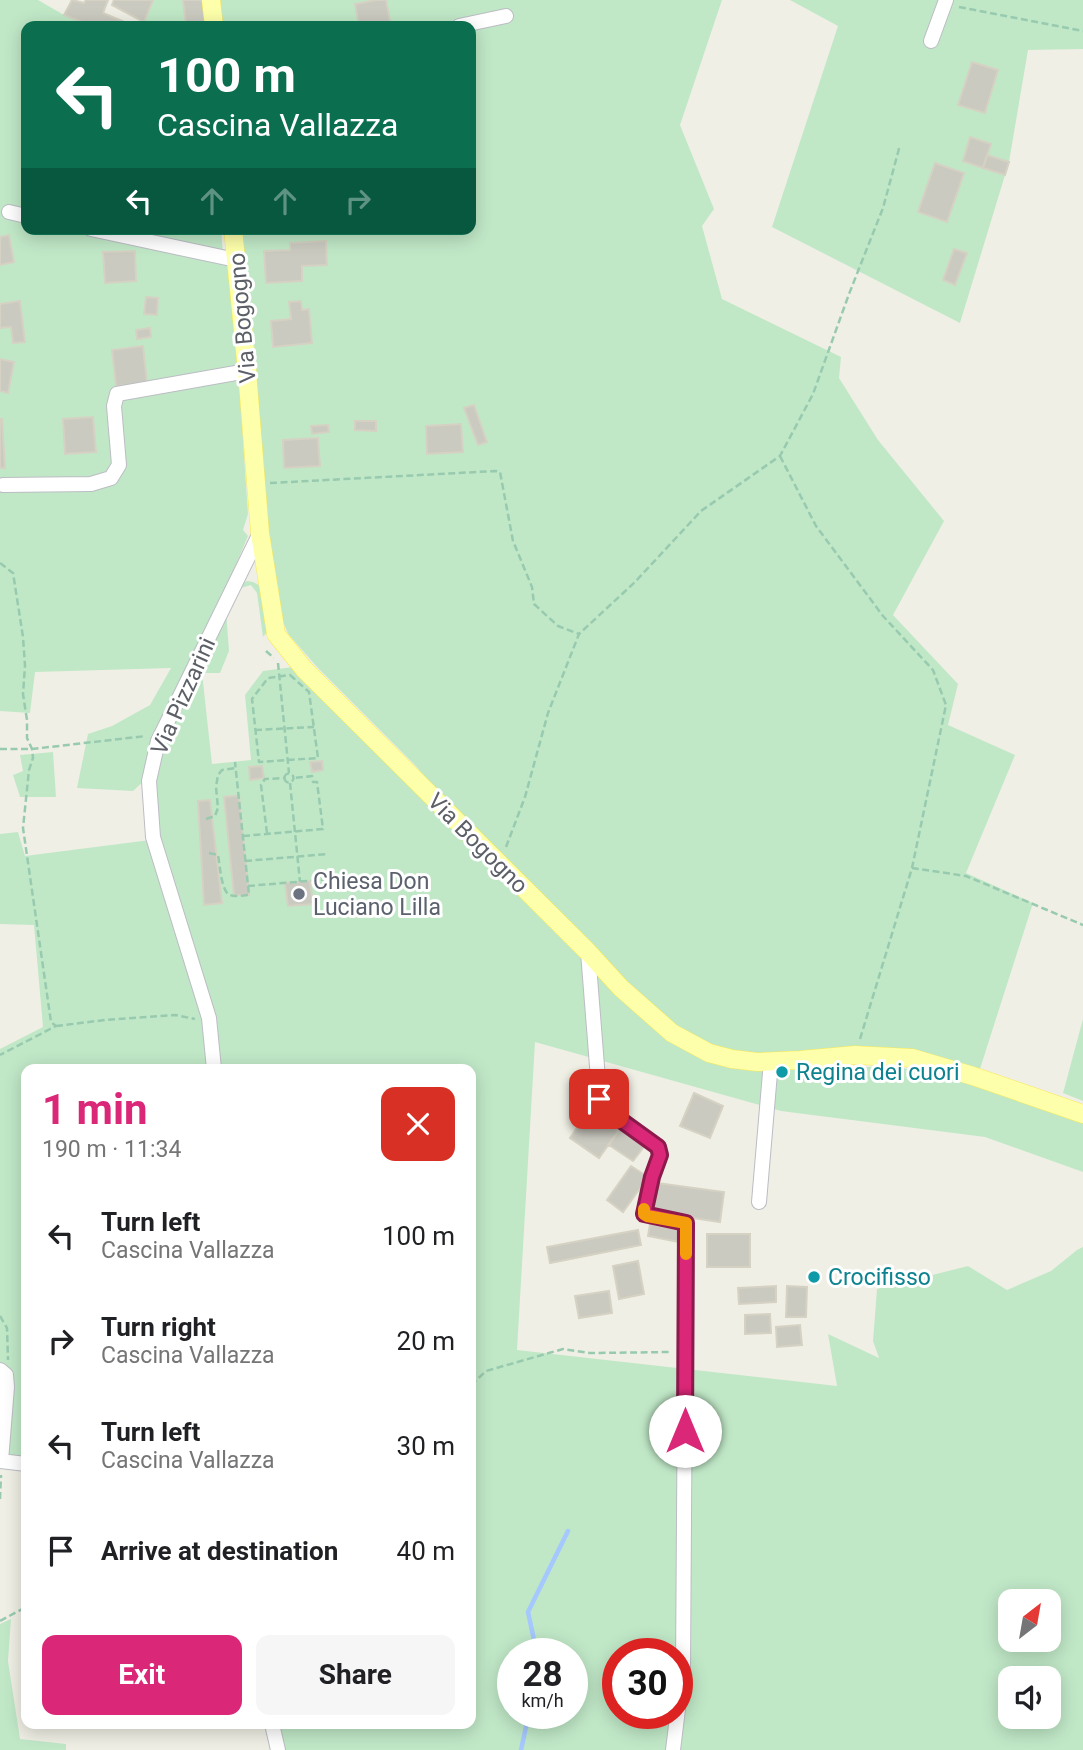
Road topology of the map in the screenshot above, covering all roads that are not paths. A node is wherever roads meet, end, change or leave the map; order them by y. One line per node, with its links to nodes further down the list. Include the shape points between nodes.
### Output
1 (211, 0): 4 (main road)
2 (945, 2): 6 (street)
3 (506, 16): 5 (street)
4 (213, 21)
5 (476, 22)
6 (931, 41)
7 (9, 212): 8 (street)
8 (21, 215)
9 (119, 235): 11 (street)
10 (234, 235): 11 (main road, Via Bogogno)
11 (236, 260): 12 (main road, Via Bogogno)
12 (247, 371): 13 (street, via 117,394 119,465 111,478 91,484); 14 (main road, Via Bogogno)
13 (4, 485)
14 (260, 533): 15 (main road, Via Bogogno, via 276,634 304,669); 17 (street, Via Pizzarini, via 158,741 149,781 153,837 209,1024)
15 (588, 952): 16 (main road, Via Bogogno, via 672,1033 709,1053); 25 (street, via 600,1104 660,1151 644,1214 685,1222 683,1668)
16 (771, 1061): 18 (main road, Via Bogogno, via 855,1055 912,1058); 19 (street)
17 (214, 1064)
18 (1083, 1114)
19 (759, 1202)
20 (3, 1374): 21 (street, via 7,1387)
21 (0, 1461): 22 (street)
22 (21, 1463)
23 (273, 1729): 24 (street)
24 (278, 1750)
25 (673, 1750)

